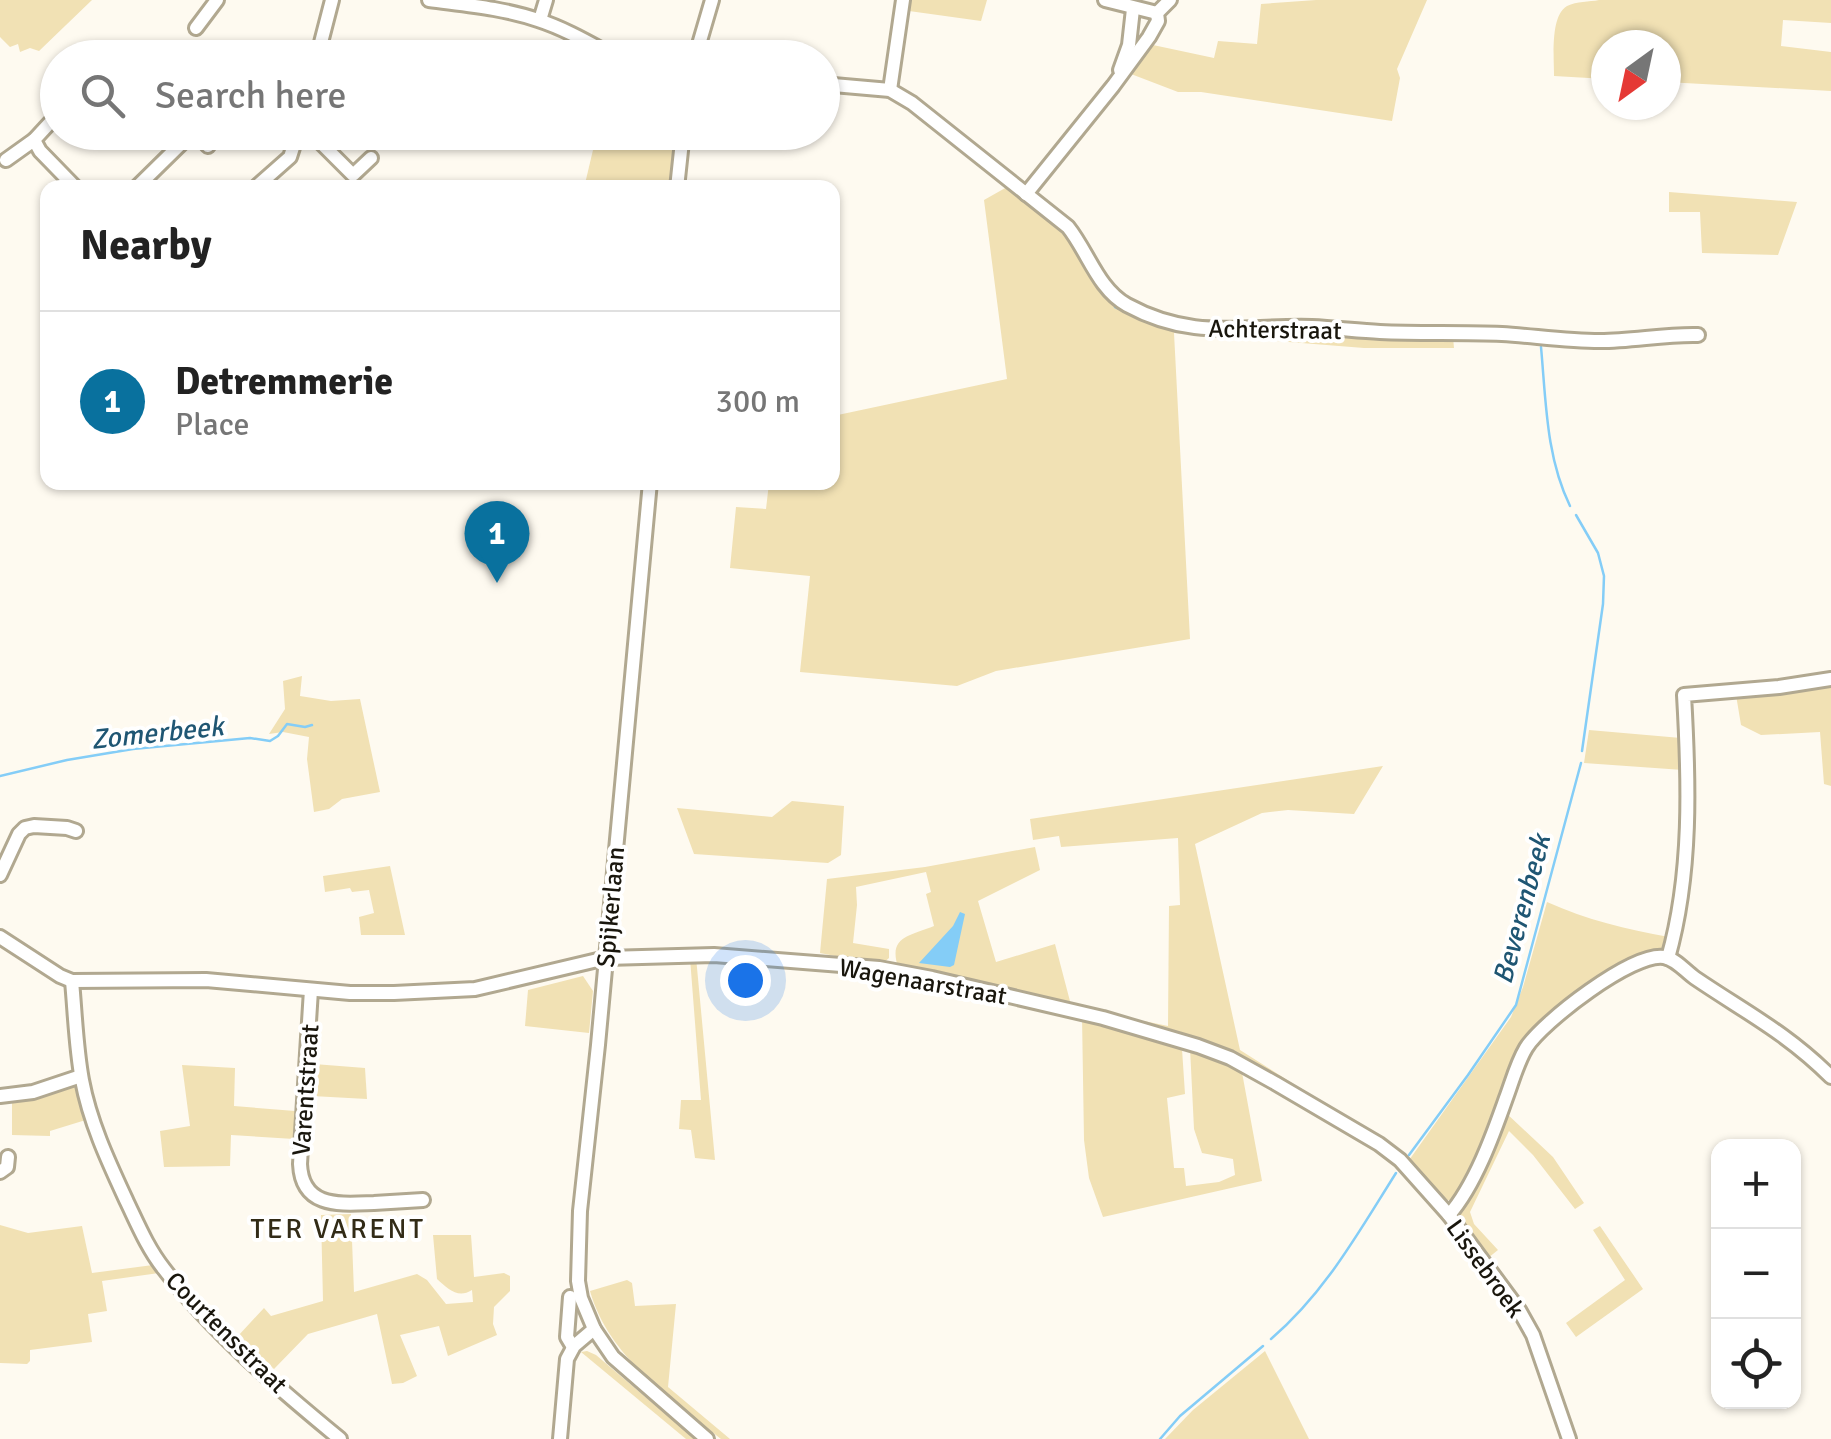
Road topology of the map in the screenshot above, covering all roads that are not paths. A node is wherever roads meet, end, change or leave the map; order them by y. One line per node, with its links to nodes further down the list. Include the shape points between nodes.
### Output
1 (217, 0): 12 (street)
2 (332, 0): 13 (street)
3 (429, 0): 11 (street)
4 (546, 0): 11 (street)
5 (712, 0): 15 (street)
6 (903, 0): 18 (street)
7 (1105, 0): 9 (street)
8 (1170, 0): 10 (street)
9 (1133, 8): 10 (street); 17 (street)
10 (1158, 13): 17 (street)
11 (540, 20): 14 (street)
12 (196, 28)
13 (322, 40)
14 (585, 40)
15 (700, 40)
16 (840, 86): 18 (street, Achterstraat)
17 (1113, 86): 31 (street)
18 (890, 90): 31 (street, Achterstraat)
19 (40, 131): 20 (street)
20 (34, 140): 26 (street); 27 (street)
21 (175, 150): 28 (street)
22 (292, 150): 29 (street)
23 (328, 150): 25 (street, via 353,175)
24 (681, 150): 30 (street)
25 (371, 158)
26 (6, 160)
27 (68, 180)
28 (144, 180)
29 (265, 180)
30 (679, 180)
31 (1026, 194): 32 (street, Achterstraat, via 1068,228 1114,296 1179,326 1604,341)
32 (1698, 334)
33 (649, 490): 38 (street, Spijkerlaan)
34 (1831, 678): 39 (street, via 1684,696 1687,819)
35 (76, 832): 36 (street, via 26,827)
36 (0, 875)
37 (0, 937): 40 (street)
38 (606, 958): 41 (street, Wagenaarstraat, via 475,989); 46 (street, Wagenaarstraat, via 714,955 879,968 1103,1018 1230,1058); 51 (street, Spijkerlaan, via 577,1264)
39 (1668, 958): 43 (street, via 1802,1048); 49 (street, via 1644,961 1588,992 1527,1047 1478,1166)
40 (72, 981): 41 (street, Wagenaarstraat, via 206,980); 42 (street, Courtensstraat)
41 (311, 990): 48 (street, Varentstraat, via 303,1180 332,1204)
42 (82, 1076): 44 (street); 53 (street, Courtensstraat, via 112,1170 162,1266 216,1327)
43 (1831, 1077)
44 (0, 1096)
45 (8, 1157): 47 (street)
46 (1404, 1165): 49 (street, Lissebroek)
47 (0, 1172)
48 (423, 1200)
49 (1449, 1214): 56 (street, Lissebroek, via 1533,1335)
50 (570, 1297): 52 (street, via 567,1337)
51 (594, 1330): 52 (street); 55 (street, Spijkerlaan, via 613,1358)
52 (573, 1348): 54 (street)
53 (340, 1439)
54 (560, 1439)
55 (707, 1439)
56 (1569, 1439)

